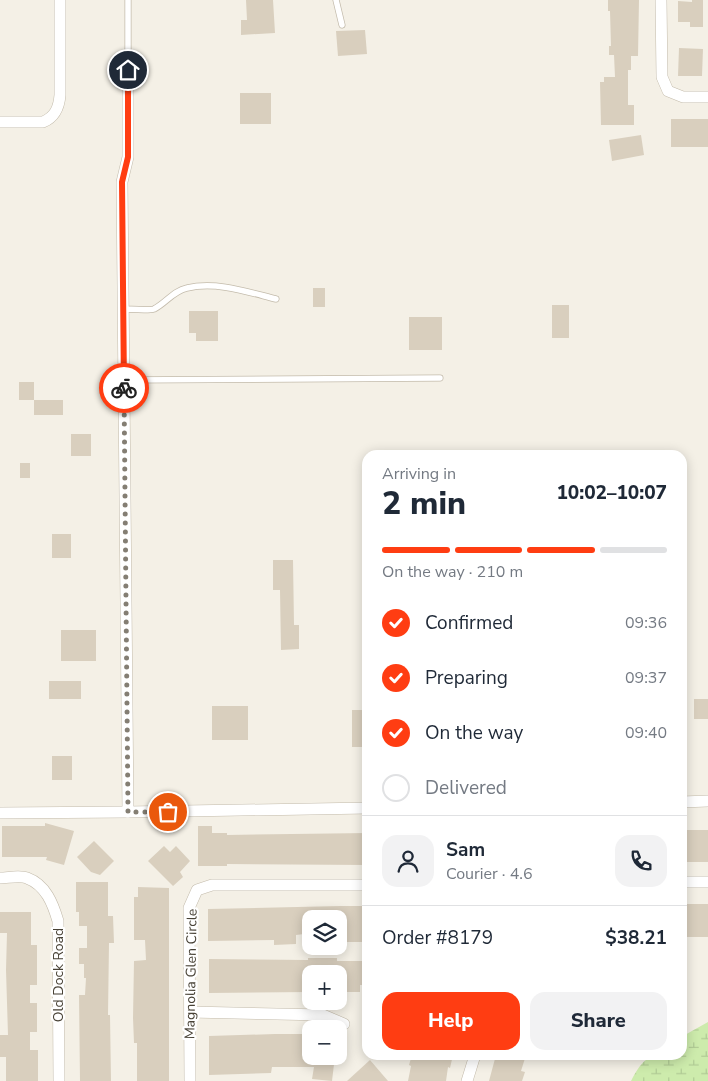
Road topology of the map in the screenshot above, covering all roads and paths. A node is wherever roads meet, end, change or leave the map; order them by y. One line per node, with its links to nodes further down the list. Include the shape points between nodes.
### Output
1 (60, 0): 8 (street, via 58,109 49,120 42,122)
2 (128, 0): 6 (lane)
3 (336, 0): 5 (lane)
4 (661, 0): 7 (street, via 662,77 668,91 683,97)
5 (342, 25)
6 (128, 79): 10 (street, via 128,157 122,182)
7 (708, 97)
8 (0, 122)
9 (276, 299): 10 (lane, via 230,288 188,288 153,309)
10 (123, 309): 12 (street)
11 (440, 378): 12 (lane)
12 (124, 380): 16 (street)
13 (687, 802): 14 (street)
14 (708, 802)
15 (362, 808): 16 (street)
16 (128, 812): 17 (street)
17 (0, 813)
18 (0, 878): 25 (street, Old Dock Road, via 26,878 42,888 58,921)
19 (687, 882): 20 (street)
20 (708, 882)
21 (362, 885): 22 (street, Magnolia Glen Circle, via 212,886 197,890 189,908)
22 (190, 1012): 23 (street, via 323,1015); 26 (street, Magnolia Glen Circle)
23 (335, 1020)
24 (473, 1060): 27 (street)
25 (59, 1081)
26 (190, 1081)
27 (467, 1081)

